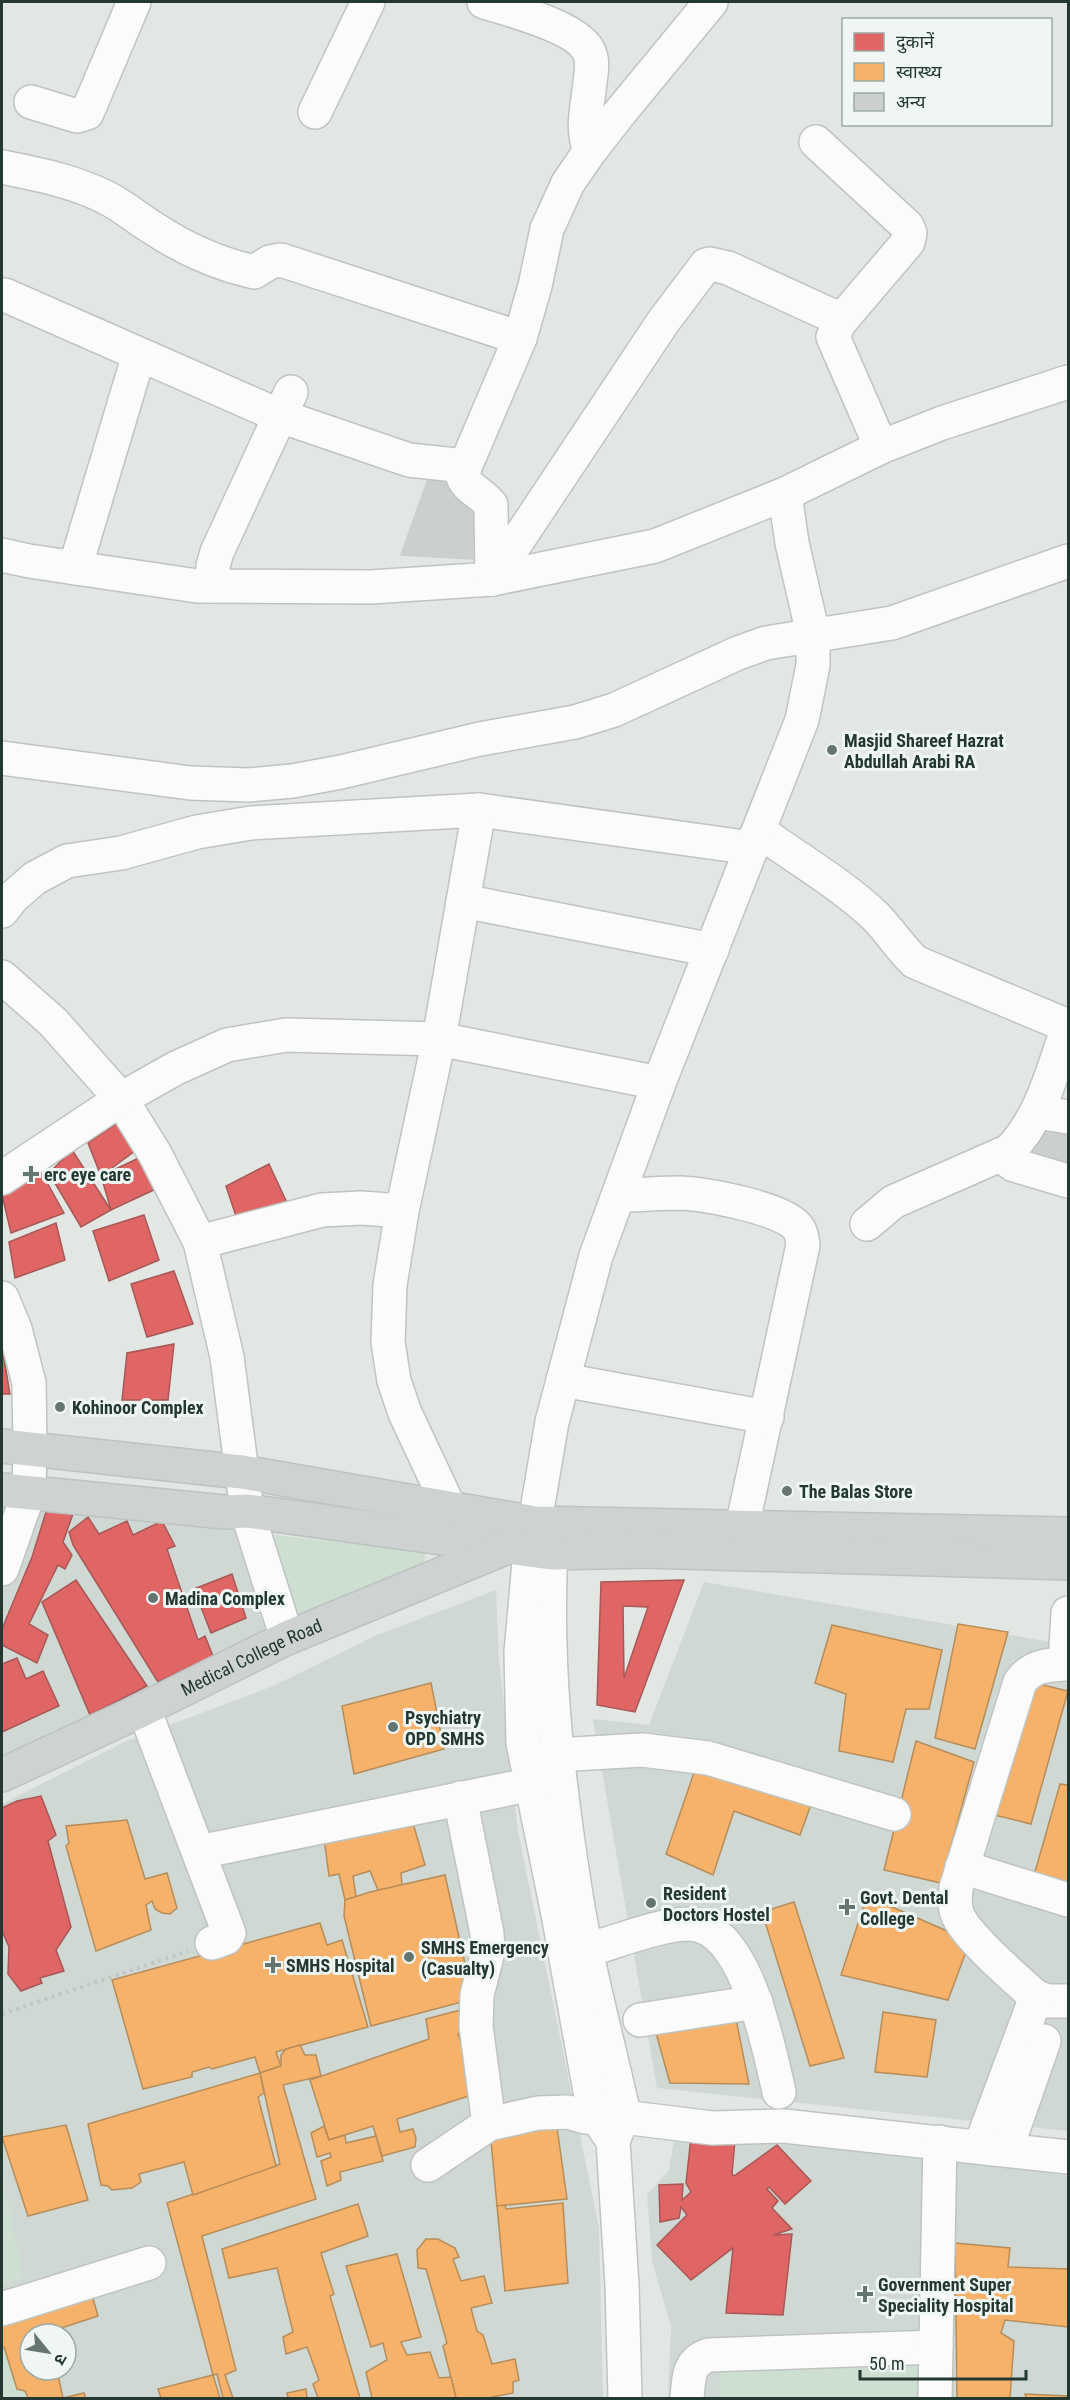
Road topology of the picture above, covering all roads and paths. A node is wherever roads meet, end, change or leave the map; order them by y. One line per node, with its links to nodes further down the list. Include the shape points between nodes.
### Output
1 (134, 2): 5 (street, via 87,113 77,116)
2 (368, 2): 6 (street)
3 (484, 2): 8 (street, via 568,33 589,51 592,64 584,129)
4 (711, 2): 8 (street)
5 (31, 102)
6 (315, 112)
7 (816, 142): 11 (street, via 910,233 908,242)
8 (590, 151): 12 (street, via 568,183 548,229)
9 (2, 167): 12 (street, via 75,184 180,243 227,264 254,272 281,260)
10 (3, 306): 15 (street)
11 (839, 323): 16 (street, via 834,331 835,344); 22 (street, via 834,316 728,268 706,265 644,350)
12 (520, 338): 17 (street)
13 (137, 361): 21 (street)
14 (1068, 382): 16 (street)
15 (286, 404): 17 (street, via 409,460); 23 (street, via 217,552)
16 (881, 447): 18 (street)
17 (465, 466): 22 (street, via 464,481 490,505)
18 (785, 494): 22 (street, via 655,546); 24 (street)
19 (2, 555): 21 (street)
20 (1068, 561): 24 (street, via 892,623)
21 (75, 568): 23 (street)
22 (492, 579): 23 (street, via 371,587)
23 (212, 586)
24 (811, 624): 25 (street, via 614,710 575,723 480,739 292,781 248,785 190,783); 27 (street, via 813,665 802,720)
25 (2, 758)
26 (479, 810): 27 (street); 28 (street); 29 (street, via 273,821 197,832 121,854 67,861 35,878)
27 (756, 840): 30 (street); 32 (street, via 860,903 915,962)
28 (463, 901): 30 (street); 33 (street)
29 (2, 911)
30 (712, 950): 34 (street)
31 (2, 977): 35 (street, via 53,1022)
32 (1068, 1027): 36 (street)
33 (439, 1039): 34 (street); 35 (street, via 286,1035 228,1045); 42 (street)
34 (658, 1083): 41 (street)
35 (121, 1099): 39 (street); 44 (street, via 155,1154)
36 (1037, 1112): 37 (street); 38 (street, via 1020,1140)
37 (1068, 1117)
38 (1000, 1155): 40 (street, via 1014,1165); 43 (street, via 893,1202)
39 (2, 1178)
40 (1068, 1181)
41 (620, 1195): 46 (street, via 596,1256); 47 (street, via 709,1196 775,1213 797,1226 803,1245)
42 (402, 1211): 44 (street, via 322,1210); 51 (street, via 390,1285 388,1342 394,1382)
43 (867, 1224)
44 (200, 1242): 49 (street, via 227,1357)
45 (2, 1298): 48 (street, via 15,1329 29,1383)
46 (563, 1380): 47 (street); 55 (street, via 552,1422)
47 (767, 1417): 53 (street)
48 (16, 1447): 49 (main road); 50 (street)
49 (242, 1472): 51 (main road); 52 (street)
50 (15, 1491): 52 (main road); 57 (street)
51 (450, 1509): 55 (main road)
52 (247, 1511): 55 (main road); 59 (street)
53 (742, 1527): 54 (main road); 55 (main road)
54 (1068, 1534)
55 (535, 1539): 56 (main road, via 645,1551); 59 (main road, Medical College Road); 62 (street, via 549,1613)
56 (1068, 1563)
57 (2, 1569)
58 (1068, 1613): 60 (street)
59 (287, 1638): 61 (main road, Medical College Road)
60 (1067, 1664): 67 (street, via 1044,1665 1026,1674 1020,1682)
61 (144, 1709): 63 (main road, Medical College Road); 66 (street)
62 (549, 1772): 64 (street); 65 (street, via 642,1750 708,1758); 70 (street); 77 (street, via 558,1914)
63 (2, 1775)
64 (460, 1798): 66 (street); 76 (street, via 487,1933 488,1952 477,1995 476,2026)
65 (894, 1814)
66 (200, 1852): 69 (street, via 229,1933)
67 (962, 1867): 68 (street); 71 (street, via 954,1904 968,1931)
68 (1068, 1900)
69 (212, 1943): 73 (path)
70 (587, 1950): 72 (street, via 674,1925 707,1927 722,1939); 77 (street, via 622,2104)
71 (1054, 2000): 79 (street)
72 (756, 2002): 74 (street); 75 (street)
73 (2, 2014)
74 (640, 2020)
75 (779, 2092)
76 (489, 2124): 77 (street, via 568,2112); 81 (street)
77 (610, 2125): 78 (street, via 784,2126); 85 (street, via 622,2285)
78 (940, 2142): 79 (street); 84 (street)
79 (993, 2149): 80 (street)
80 (1068, 2157)
81 (428, 2165)
82 (149, 2263): 83 (street)
83 (2, 2309)
84 (936, 2347): 86 (street, via 709,2355 690,2369); 87 (street)
85 (625, 2398)
86 (687, 2398)
87 (934, 2398)

